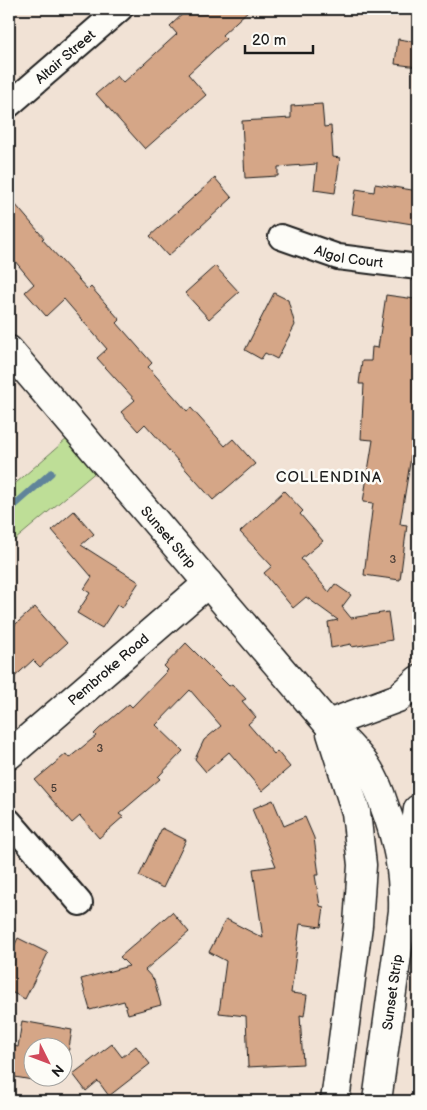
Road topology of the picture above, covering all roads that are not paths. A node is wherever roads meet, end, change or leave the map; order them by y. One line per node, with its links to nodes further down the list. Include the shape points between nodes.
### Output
1 (120, 9): 2 (street, Altair Street)
2 (9, 105)
3 (281, 237): 4 (street, Algol Court, via 338,257)
4 (418, 268)
5 (9, 350): 6 (street, Sunset Strip)
6 (208, 583): 8 (street, Sunset Strip); 9 (street, Pembroke Road)
7 (418, 680): 8 (street, via 398,698)
8 (328, 724): 13 (street, Sunset Strip, via 366,765 379,790 399,852); 14 (street, Sunset Strip, via 356,812 362,865 358,925)
9 (9, 755)
10 (418, 809): 13 (street)
11 (9, 821): 12 (street)
12 (80, 903)
13 (403, 911): 15 (street, Sunset Strip)
14 (335, 1101)
15 (376, 1101)

